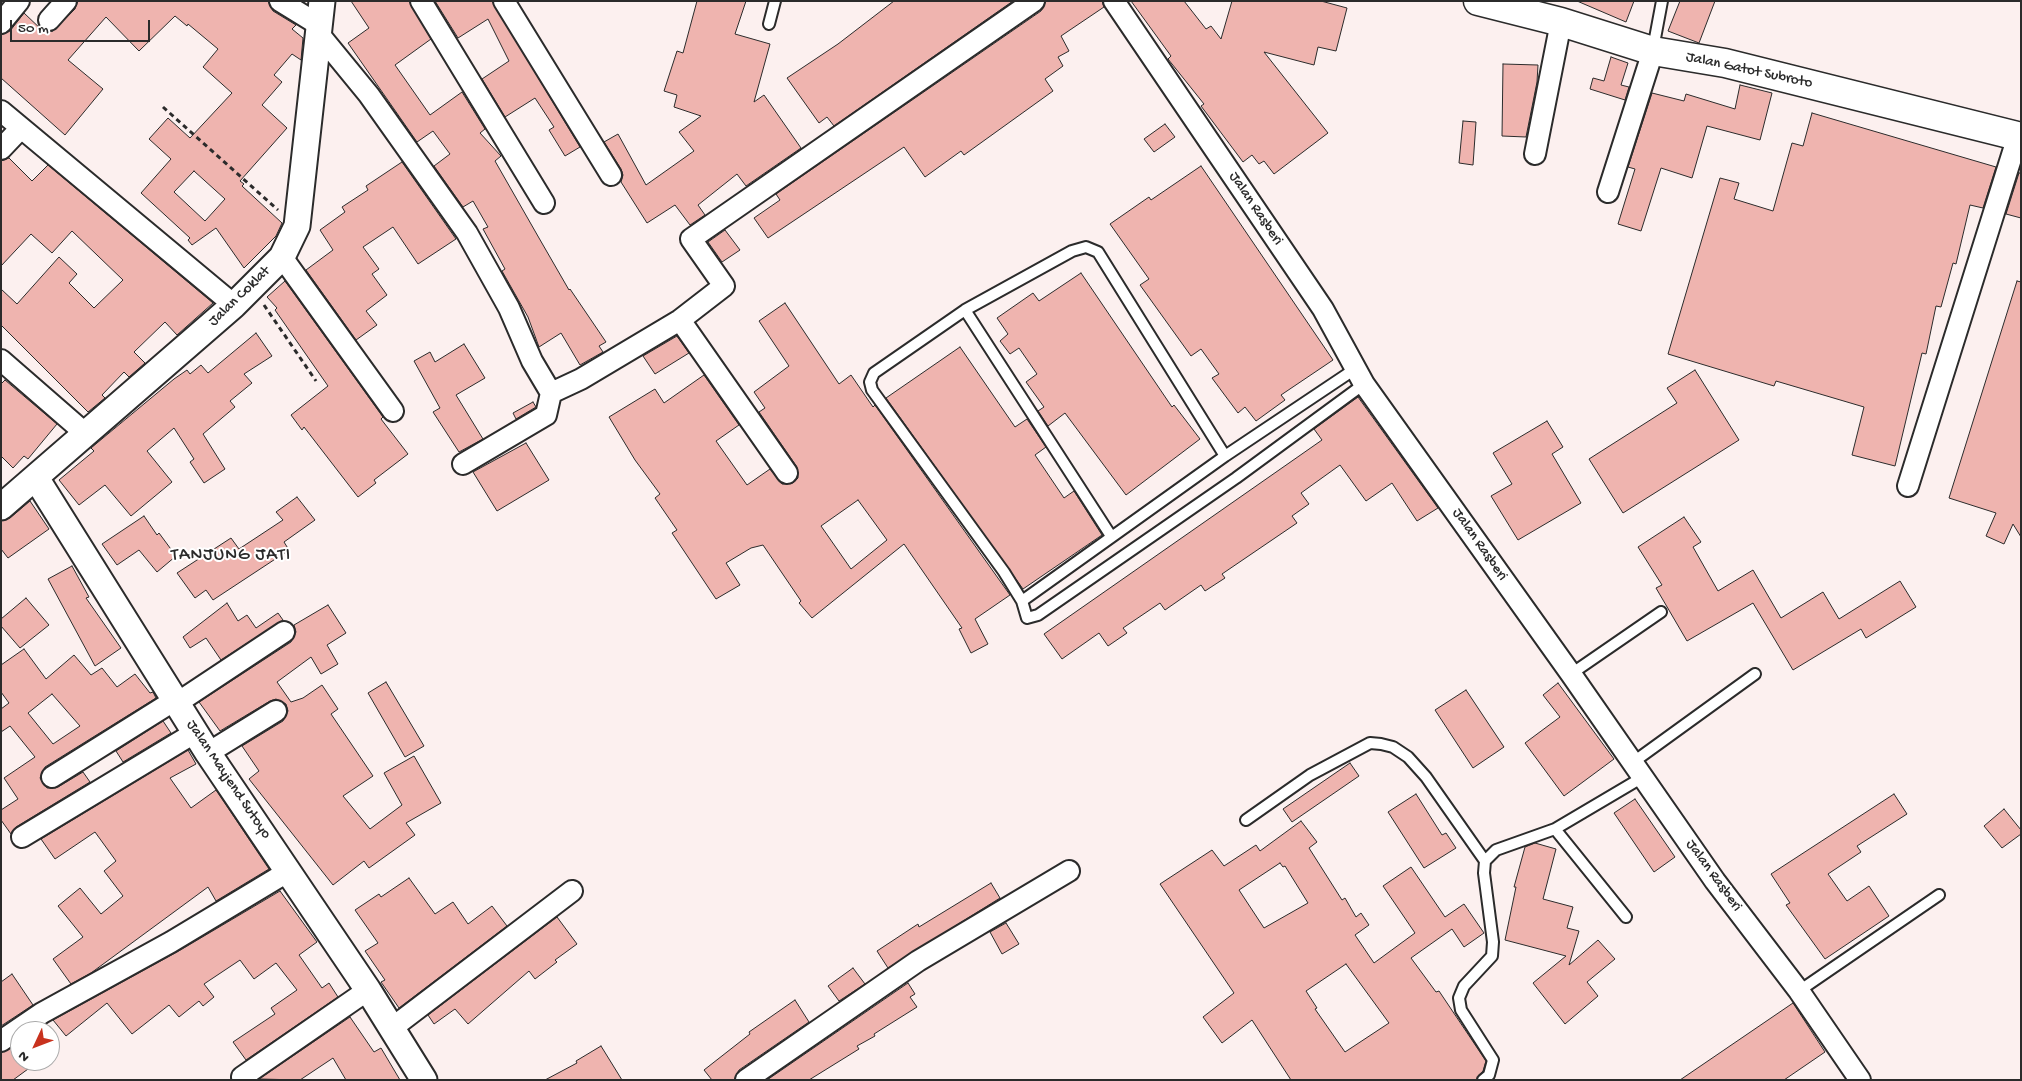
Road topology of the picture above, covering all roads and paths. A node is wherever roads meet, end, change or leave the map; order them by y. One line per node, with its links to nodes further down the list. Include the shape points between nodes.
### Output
1 (19, 1): 14 (street)
2 (66, 1): 12 (street)
3 (280, 1): 16 (street)
4 (322, 1): 16 (street, Jalan Coklat)
5 (421, 1): 26 (street)
6 (504, 1): 24 (street)
7 (775, 1): 15 (lane)
8 (1034, 1): 32 (street, via 691,239 724,286)
9 (1114, 1): 34 (street, Jalan Rasberi, via 1322,309)
10 (1478, 1): 13 (main road, Jalan Gatot Subroto)
11 (1662, 1): 17 (lane)
12 (50, 20)
13 (1561, 22): 17 (main road, Jalan Gatot Subroto); 23 (street)
14 (1, 23)
15 (769, 24)
16 (319, 30): 27 (street, Jalan Coklat); 36 (street, via 467,233)
17 (1653, 51): 21 (main road, Jalan Gatot Subroto, via 1725,63); 25 (street)
18 (163, 107): 27 (path)
19 (1, 112): 20 (street)
20 (21, 128): 22 (street); 30 (street)
21 (2019, 136): 43 (street)
22 (1, 150)
23 (1535, 154)
24 (611, 175)
25 (1608, 192)
26 (544, 203)
27 (297, 226): 28 (street, Jalan Coklat)
28 (282, 257): 29 (street, Jalan Coklat); 37 (street)
29 (251, 286): 30 (street, Jalan Coklat); 35 (path)
30 (234, 305): 38 (street, Jalan Coklat)
31 (965, 310): 39 (lane, via 1072,250 1086,247 1098,252); 45 (lane); 46 (lane, via 874,373 870,382 872,390)
32 (680, 320): 36 (street, via 581,379); 41 (street)
33 (1, 360): 38 (street)
34 (1359, 377): 39 (lane); 46 (lane, via 1236,478 1038,615 1027,618); 49 (street, Jalan Rasberi)
35 (316, 381)
36 (551, 393): 40 (street, via 546,415)
37 (393, 411)
38 (86, 434): 42 (street, Jalan Coklat)
39 (1225, 456): 45 (lane)
40 (463, 464)
41 (786, 473)
42 (36, 478): 44 (street, Jalan Coklat); 51 (street, Jalan Mayjend Sutoyo)
43 (1908, 486)
44 (1, 507)
45 (1111, 536): 46 (lane)
46 (1022, 601)
47 (1661, 612): 49 (lane)
48 (284, 632): 51 (street)
49 (1571, 674): 54 (street, Jalan Rasberi)
50 (1755, 674): 54 (lane)
51 (176, 701): 53 (street, Jalan Mayjend Sutoyo); 55 (street)
52 (276, 711): 53 (street)
53 (202, 742): 58 (street); 60 (street, Jalan Mayjend Sutoyo)
54 (1638, 770): 57 (lane); 66 (street, Jalan Rasberi, via 1714,881)
55 (52, 777)
56 (1246, 820): 59 (lane, via 1310,775 1370,743 1381,744 1393,747 1408,757)
57 (1554, 828): 59 (lane, via 1496,850); 64 (lane)
58 (22, 837)
59 (1485, 861): 72 (lane, via 1492,956 1464,986 1459,998 1461,1010 1493,1060 1489,1075)
60 (289, 871): 65 (street, Jalan Mayjend Sutoyo); 68 (street, via 171,942 42,1013)
61 (1068, 871): 71 (street, via 918,961)
62 (572, 891): 67 (street)
63 (1939, 895): 66 (lane)
64 (1626, 917)
65 (368, 990): 67 (street, Jalan Mayjend Sutoyo); 69 (street)
66 (1799, 991): 73 (street, Jalan Rasberi)
67 (392, 1028): 70 (street, Jalan Mayjend Sutoyo)
68 (1, 1041)
69 (242, 1077)
70 (424, 1080)
71 (746, 1080)
72 (1483, 1080)
73 (1860, 1080)

